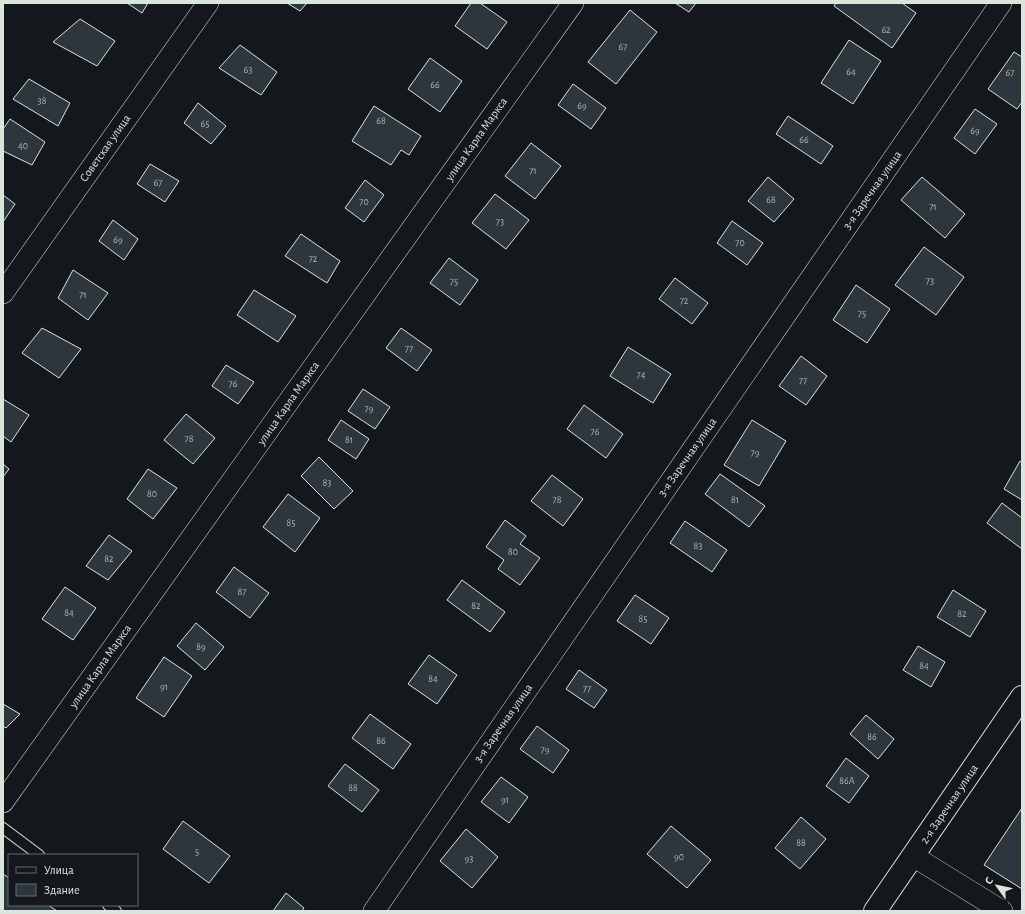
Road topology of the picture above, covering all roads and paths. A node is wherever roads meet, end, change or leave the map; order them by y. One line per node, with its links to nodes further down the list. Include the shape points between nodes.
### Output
1 (208, 3): 4 (street, Советская улица)
2 (573, 3): 6 (street, улица Карла Маркса)
3 (1002, 3): 10 (street, 3-я Заречная улица)
4 (3, 293)
5 (1022, 697): 9 (main road, 2-я Заречная улица)
6 (3, 802)
7 (3, 828): 8 (lane)
8 (39, 854)
9 (913, 856): 11 (main road, 2-я Заречная улица); 12 (street)
10 (374, 911)
11 (875, 911)
12 (1002, 911)

